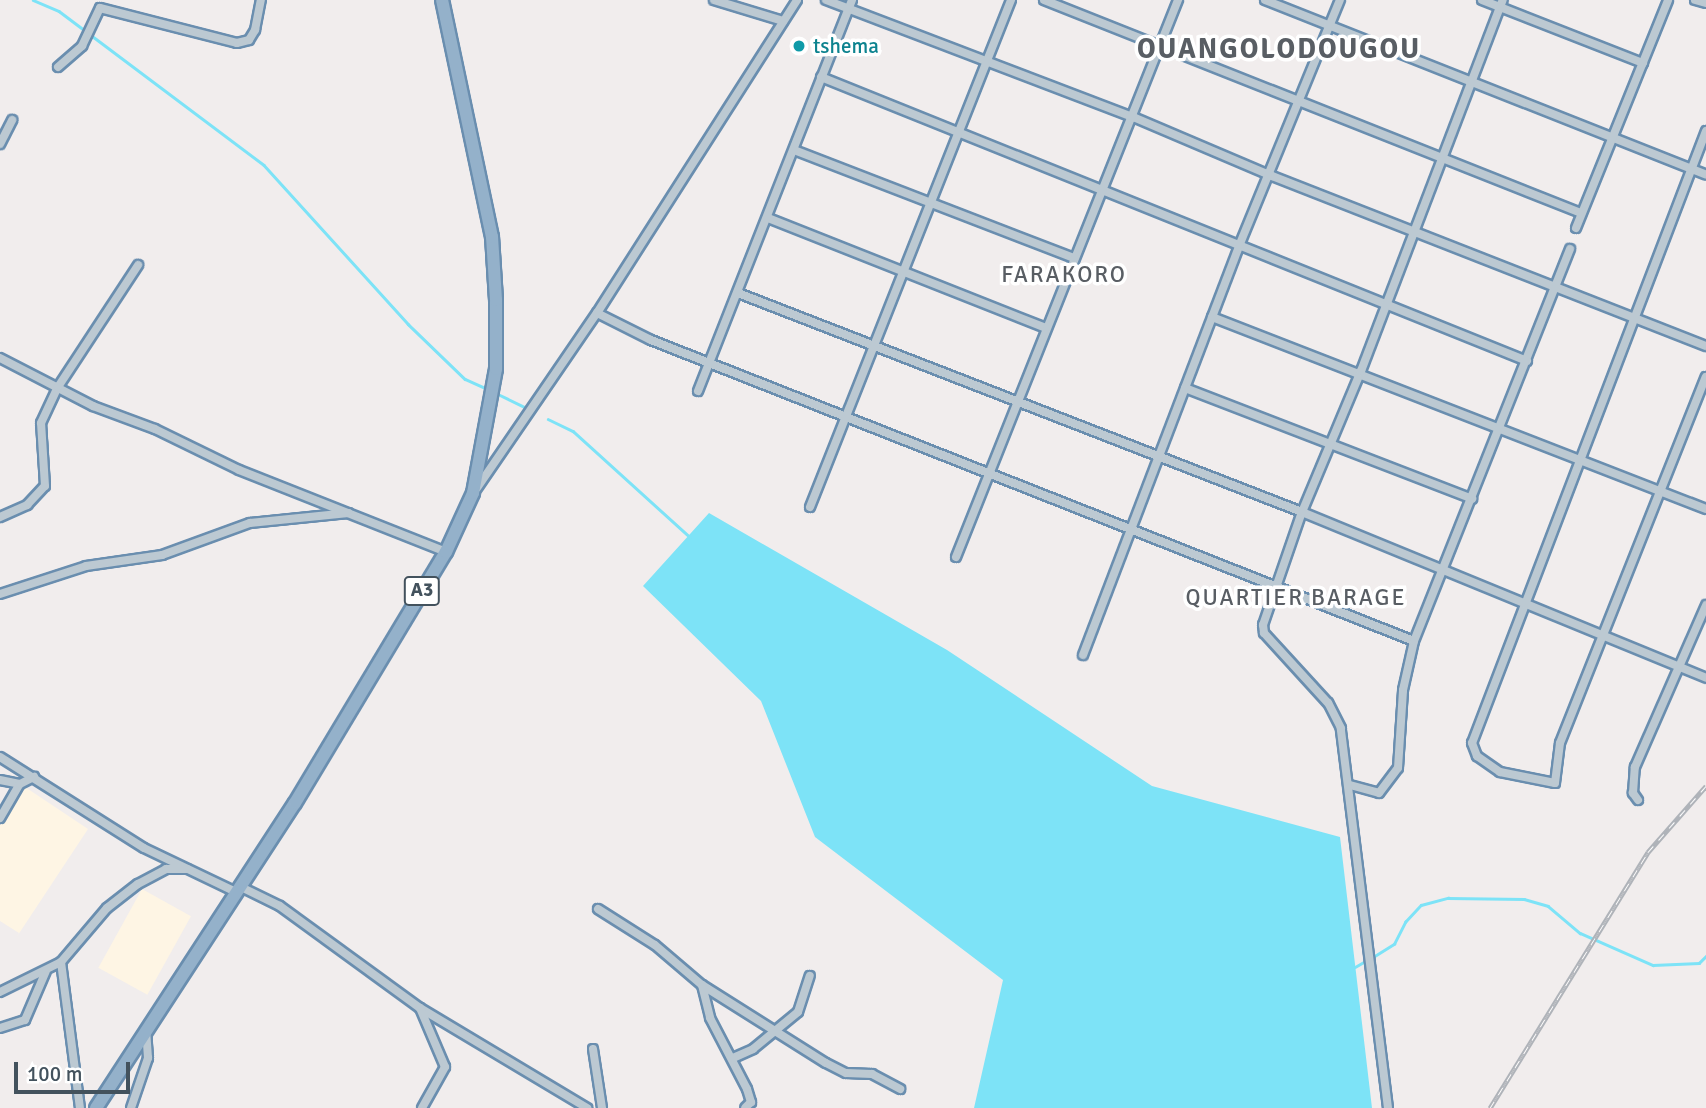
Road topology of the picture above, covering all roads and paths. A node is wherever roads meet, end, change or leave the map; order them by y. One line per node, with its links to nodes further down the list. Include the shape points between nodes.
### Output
1 (261, 0): 23 (street, via 255,30 249,40 237,43 100,8 82,46)
2 (442, 0): 74 (highway, A3, via 492,237 496,300 496,369)
3 (714, 0): 18 (street)
4 (797, 0): 18 (street)
5 (826, 0): 17 (street)
6 (852, 0): 17 (street)
7 (1011, 0): 21 (street)
8 (1044, 0): 20 (street)
9 (1178, 0): 20 (street)
10 (1265, 0): 19 (street)
11 (1340, 0): 19 (street)
12 (1482, 0): 15 (street)
13 (1668, 0): 22 (street)
14 (1695, 0): 16 (street)
15 (1502, 4): 22 (street); 25 (street)
16 (1706, 4)
17 (848, 9): 21 (street); 24 (street)
18 (783, 21): 52 (street)
19 (1329, 27): 25 (street); 26 (street)
20 (1160, 47): 26 (street); 27 (street)
21 (988, 60): 27 (street); 30 (street)
22 (1643, 63): 31 (street)
23 (58, 67)
24 (821, 77): 30 (street); 33 (street)
25 (1470, 84): 31 (street); 34 (street)
26 (1300, 98): 34 (street); 37 (street)
27 (1133, 117): 37 (street); 38 (street)
28 (12, 120): 32 (street)
29 (1706, 131): 35 (street)
30 (959, 133): 38 (street); 39 (street)
31 (1615, 138): 35 (street); 40 (street)
32 (0, 144)
33 (794, 149): 39 (street); 41 (street)
34 (1441, 157): 40 (street); 43 (street)
35 (1691, 169): 36 (street); 54 (street)
36 (1706, 175)
37 (1272, 176): 43 (street); 44 (street)
38 (1101, 191): 44 (street); 46 (street)
39 (932, 202): 46 (street); 48 (street)
40 (1581, 213): 42 (street)
41 (768, 218): 48 (street); 50 (street)
42 (1576, 228)
43 (1413, 229): 49 (street); 51 (street)
44 (1239, 246): 51 (street); 53 (street)
45 (1570, 249): 49 (street)
46 (1074, 258): 55 (street)
47 (138, 265): 63 (street)
48 (905, 272): 55 (street); 56 (street)
49 (1556, 286): 54 (street); 59 (street)
50 (738, 293): 56 (street); 60 (street)
51 (1386, 301): 59 (street); 61 (street)
52 (597, 313): 60 (street); 74 (street)
53 (1212, 317): 61 (street); 64 (street)
54 (1634, 317): 57 (street); 71 (street)
55 (1046, 328): 66 (street)
56 (874, 346): 66 (street); 67 (street)
57 (1706, 346)
58 (0, 358): 63 (street)
59 (1527, 361): 68 (street)
60 (708, 363): 65 (street); 67 (street)
61 (1361, 371): 68 (street); 69 (street)
62 (1706, 377): 73 (street)
63 (58, 387): 79 (street, via 239,470); 80 (street, via 41,423 45,486 27,505)
64 (1185, 388): 69 (street); 70 (street)
65 (698, 391)
66 (1017, 402): 70 (street); 72 (street)
67 (848, 414): 72 (street); 76 (street)
68 (1501, 427): 71 (street); 75 (street)
69 (1332, 445): 75 (street); 78 (street)
70 (1161, 456): 78 (street); 81 (street)
71 (1577, 460): 73 (street); 87 (street)
72 (989, 472): 81 (street); 83 (street)
73 (1658, 491): 77 (street); 89 (street)
74 (473, 493): 82 (highway, A3)
75 (1472, 499): 84 (street)
76 (810, 507)
77 (1706, 509)
78 (1301, 512): 84 (street); 85 (street)
79 (348, 513): 82 (street); 86 (street, via 250,523 162,555 86,566)
80 (0, 517)
81 (1132, 528): 85 (street); 91 (street)
82 (446, 552): 102 (highway, A3)
83 (956, 557)
84 (1441, 570): 87 (street); 90 (street)
85 (1273, 587): 90 (street); 98 (street, via 1264,633 1328,703 1341,728)
86 (0, 594)
87 (1522, 605): 89 (street); 89 (street, via 1472,743 1477,756 1500,772 1555,783 1560,743)
88 (1706, 605): 92 (street)
89 (1603, 638): 92 (street)
90 (1414, 641): 98 (street, via 1403,690 1398,768 1379,793)
91 (1083, 655)
92 (1680, 668): 93 (street); 99 (street, via 1635,767 1633,793)
93 (1706, 678)
94 (0, 757): 95 (street)
95 (34, 777): 97 (street); 101 (street, via 144,848)
96 (0, 780): 97 (street)
97 (20, 784): 100 (street)
98 (1350, 785): 123 (street)
99 (1638, 800)
100 (0, 818)
101 (190, 869): 102 (street); 104 (street, via 166,869 138,884 107,908)
102 (240, 890): 109 (street, via 280,906); 112 (highway, A3)
103 (598, 909): 107 (street, via 655,945)
104 (61, 961): 105 (street); 116 (street)
105 (46, 971): 108 (street); 110 (street, via 25,1020)
106 (810, 976): 111 (street, via 798,1012)
107 (702, 985): 111 (street); 114 (street, via 704,1004)
108 (0, 992)
109 (419, 1008): 119 (street, via 445,1067); 120 (street)
110 (0, 1028)
111 (774, 1028): 114 (street, via 769,1038); 115 (street, via 846,1073 872,1074)
112 (146, 1030): 117 (highway, A3); 118 (street, via 148,1058)
113 (593, 1048): 121 (street)
114 (733, 1058): 122 (street, via 751,1102)
115 (900, 1089)
116 (80, 1108)
117 (96, 1108)
118 (131, 1108)
119 (422, 1108)
120 (587, 1108)
121 (601, 1108)
122 (745, 1108)
123 (1388, 1108)

